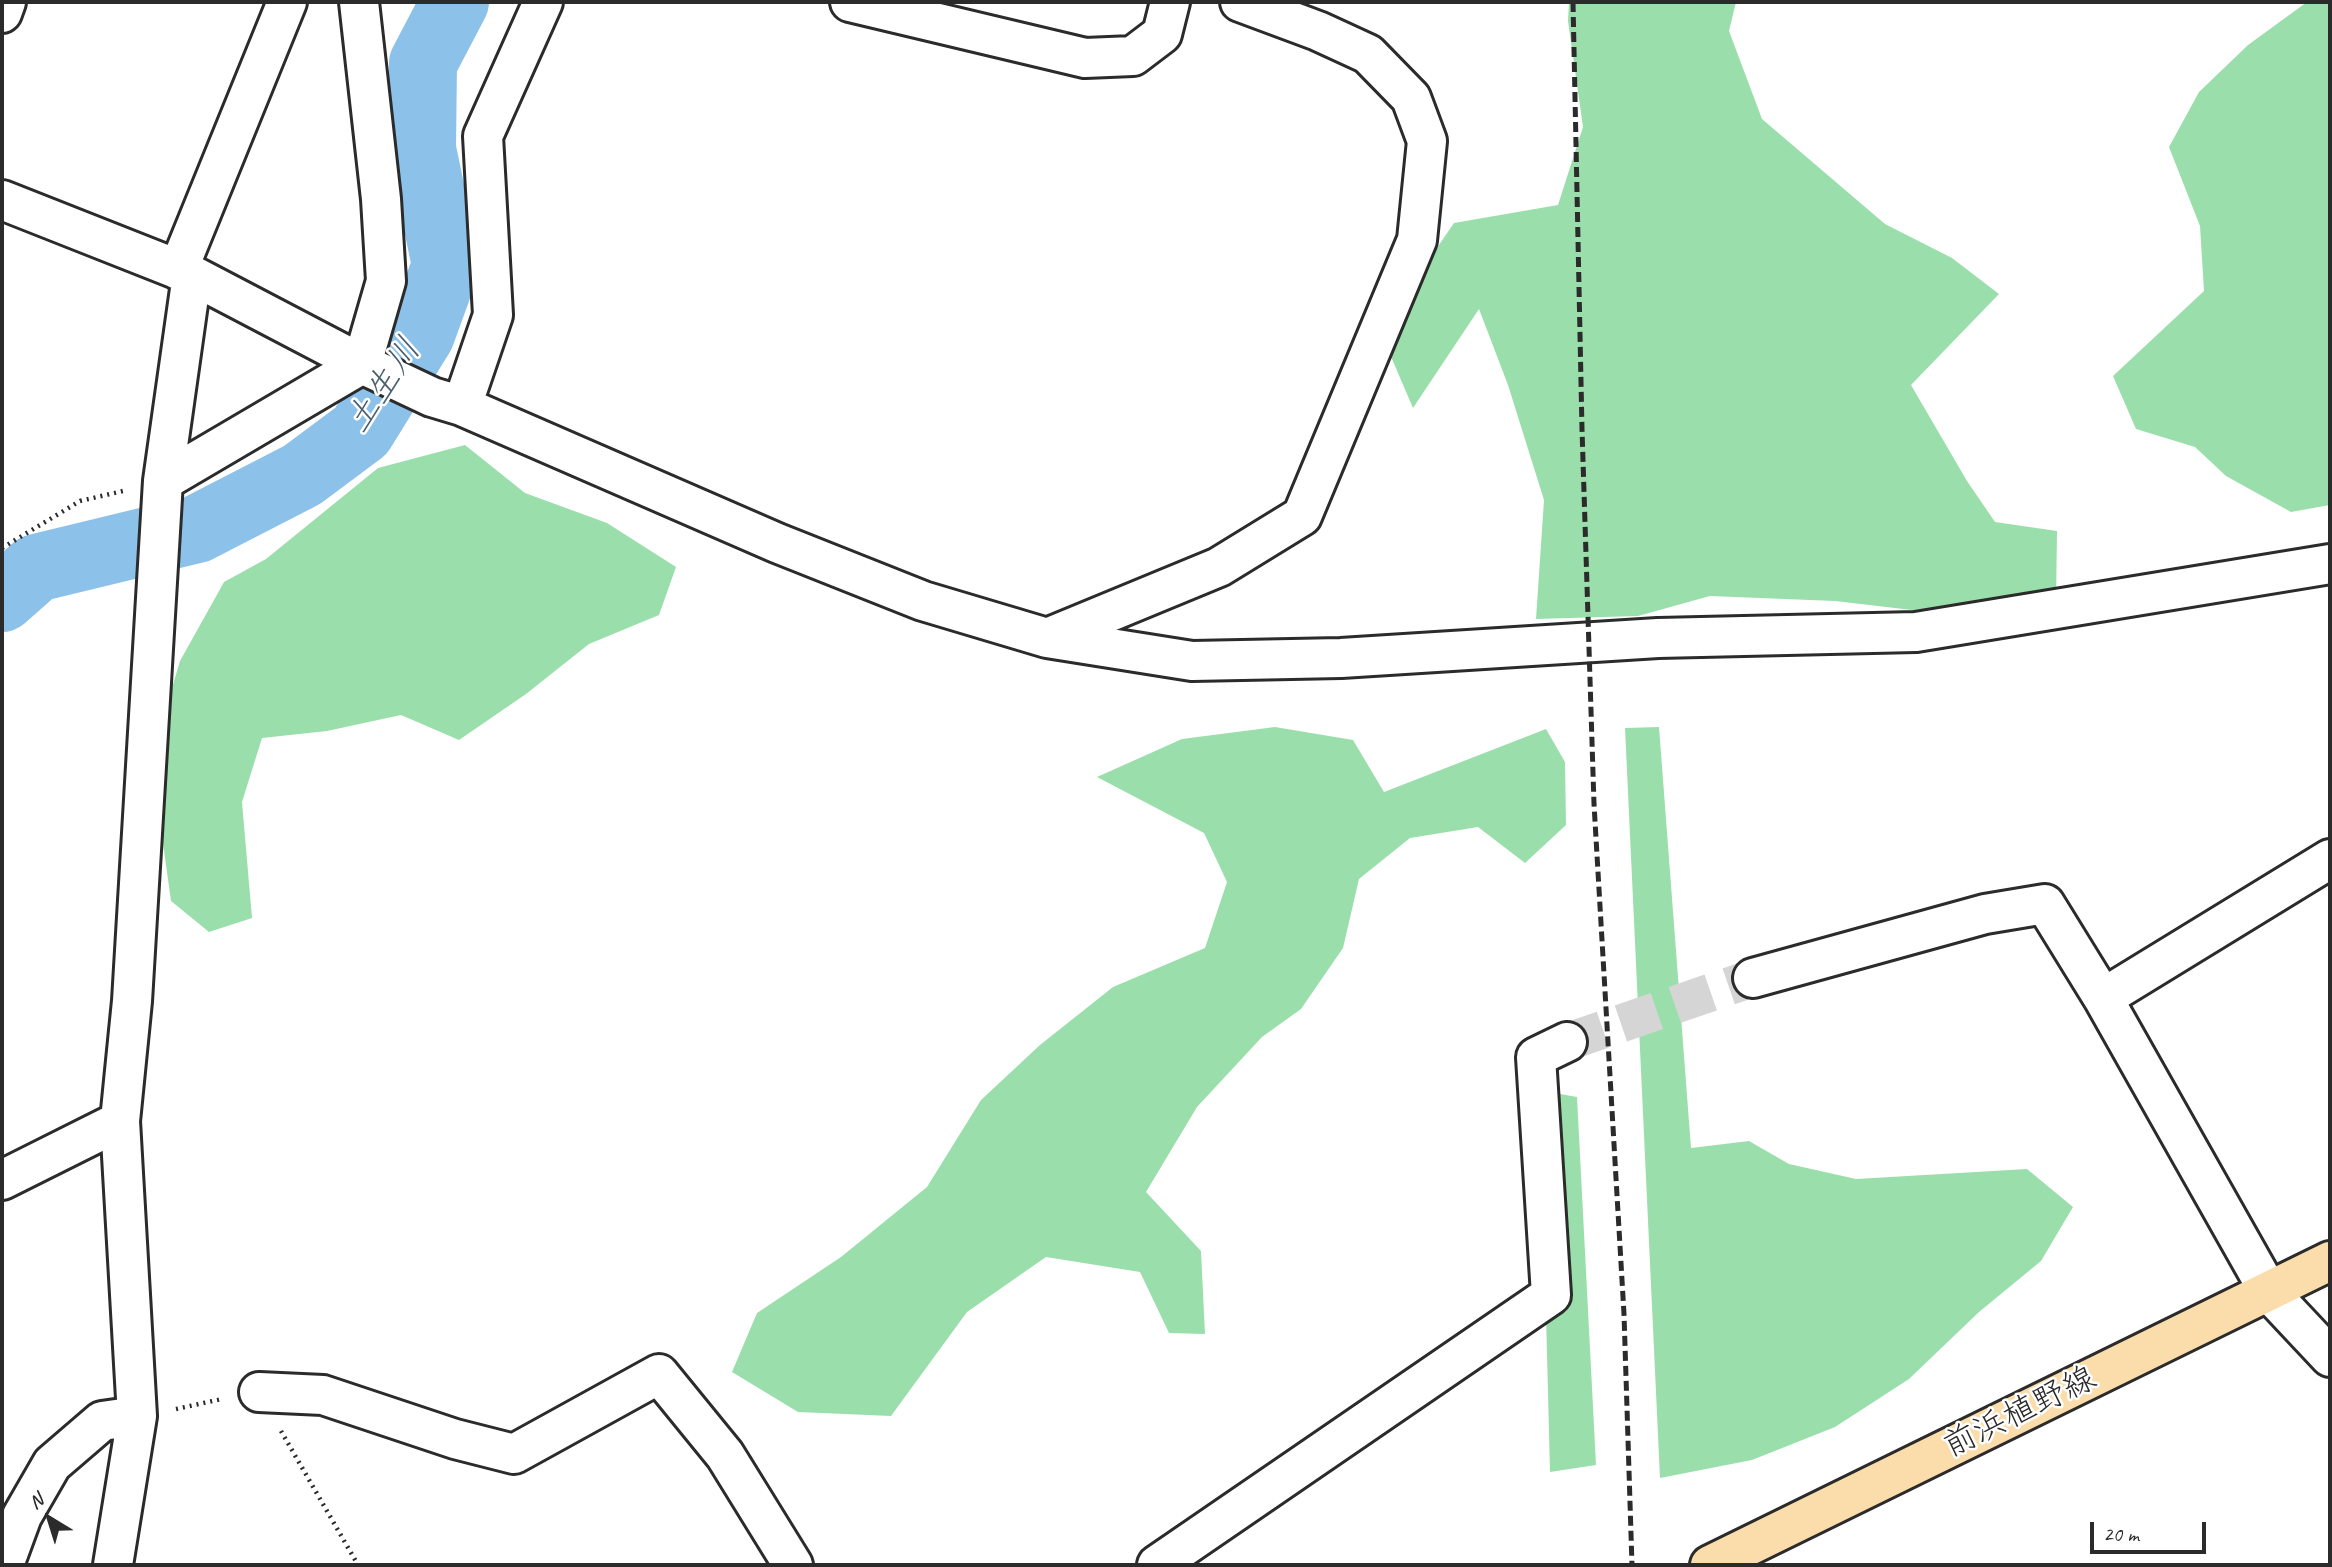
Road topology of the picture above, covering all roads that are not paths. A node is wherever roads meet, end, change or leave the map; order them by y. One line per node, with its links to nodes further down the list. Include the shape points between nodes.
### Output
1 (6, 2): 8 (street)
2 (287, 2): 10 (street)
3 (359, 2): 11 (street, via 386,281)
4 (543, 2): 12 (street, via 483,136 493,315)
5 (850, 2): 6 (street, via 1085,58 1133,56 1162,34)
6 (1170, 2)
7 (1240, 2): 15 (street, via 1368,54 1411,98 1427,141 1417,240 1302,516 1219,567)
8 (2, 13)
9 (2, 200): 10 (street)
10 (185, 273): 11 (street); 13 (street)
11 (362, 364): 12 (street); 13 (street)
12 (447, 401): 15 (street, via 923,601)
13 (163, 481): 20 (street, via 132,1001)
14 (2330, 564): 15 (street, via 1916,632 1658,638 1341,658 1192,661)
15 (1046, 638)
16 (2330, 859): 18 (street)
17 (1754, 978): 18 (street, via 1986,914 2045,904)
18 (2103, 998): 23 (street)
19 (1567, 1042): 30 (street, via 1536,1057 1551,1295)
20 (120, 1121): 21 (street); 26 (street)
21 (2, 1180)
22 (2330, 1261): 23 (main road, 前浜植野線)
23 (2269, 1292): 24 (street); 31 (main road, 前浜植野線)
24 (2330, 1357)
25 (259, 1392): 29 (street, via 323,1395 514,1454 659,1374 725,1455)
26 (137, 1416): 27 (street, via 102,1421 52,1464 22,1516); 28 (street)
27 (4, 1565)
28 (113, 1565)
29 (793, 1565)
30 (1157, 1565)
31 (1710, 1565)

